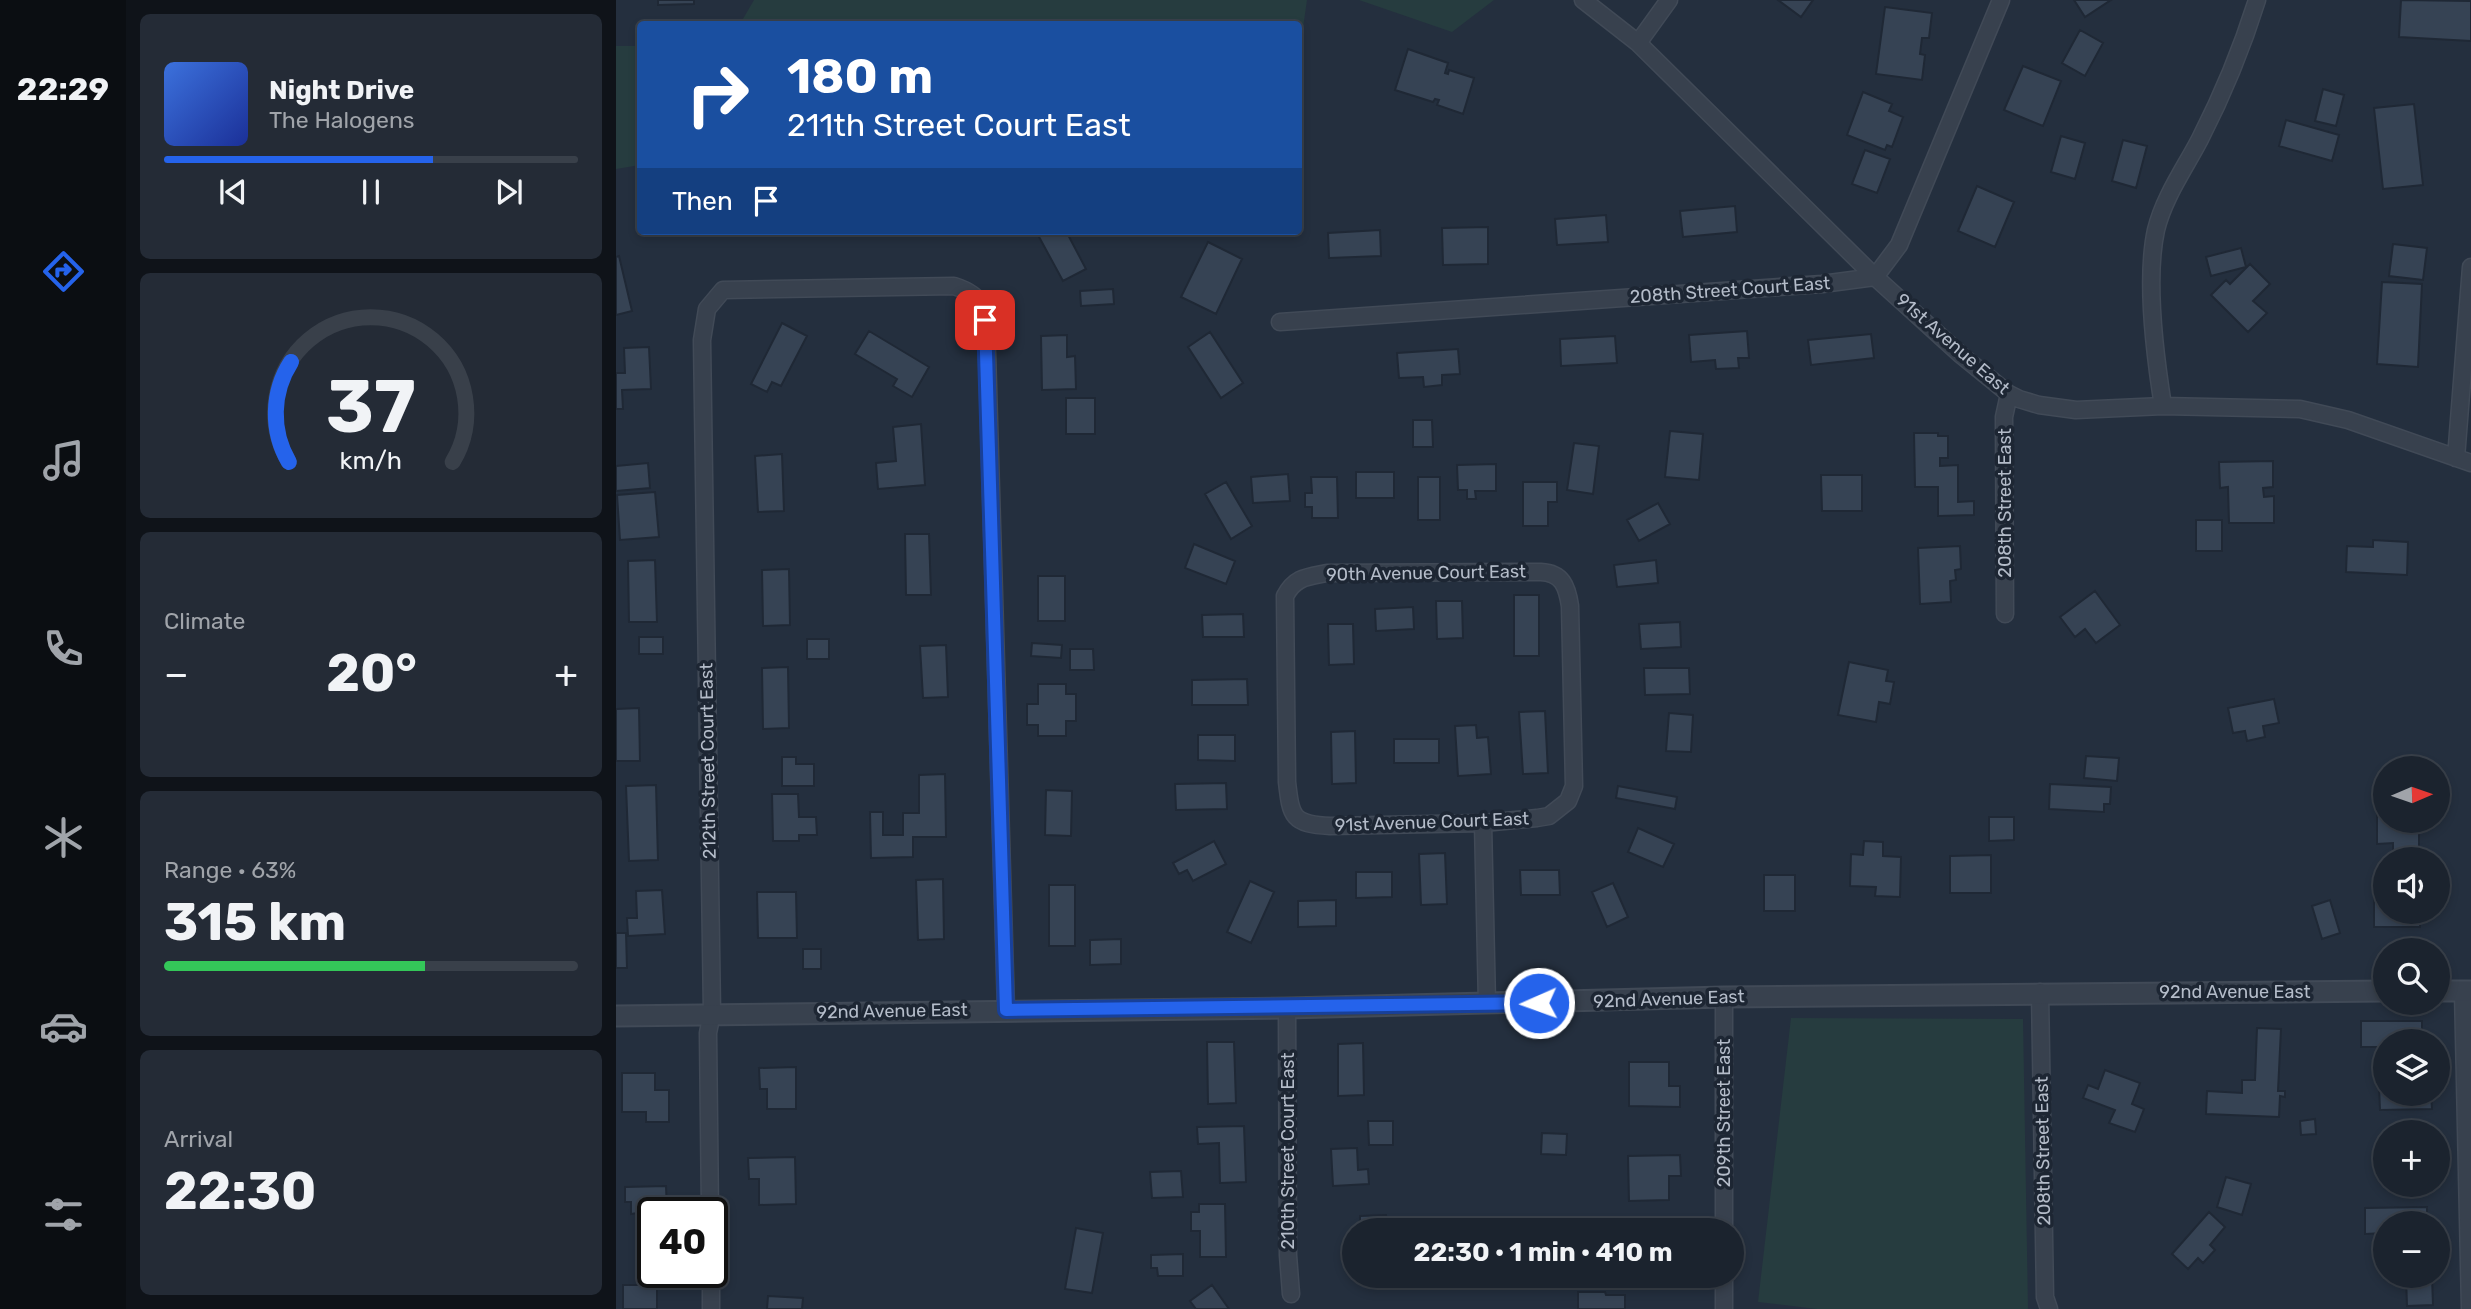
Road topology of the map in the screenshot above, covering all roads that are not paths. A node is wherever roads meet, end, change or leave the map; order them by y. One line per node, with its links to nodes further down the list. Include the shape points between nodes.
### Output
1 (1583, 0): 5 (street, 91st Avenue East)
2 (1669, 0): 5 (street)
3 (2001, 0): 7 (street, via 1899,245)
4 (2257, 0): 10 (street, via 2222,95 2165,203 2157,228 2151,267)
5 (1638, 43): 7 (street, 91st Avenue East)
6 (2471, 267): 11 (street)
7 (1875, 277): 8 (street, 208th Street Court East); 9 (street, 91st Avenue East)
8 (1280, 322)
9 (2009, 394): 10 (street, 91st Avenue East, via 2039,405 2076,410); 12 (street, 208th Street East, via 2004,418)
10 (2163, 406): 11 (street, 91st Avenue East, via 2300,409 2348,420)
11 (2463, 461)
12 (2005, 614)
13 (1568, 801): 14 (street, 90th Avenue Court East, via 1574,786 1570,606 1561,578 1541,572 1327,573 1306,577 1285,596 1287,755); 15 (street, 91st Avenue Court East, via 1549,816)
14 (1294, 815): 15 (street, 91st Avenue Court East, via 1321,826)
15 (1483, 823): 20 (street)
16 (2373, 991): 18 (street, 92nd Avenue East)
17 (2467, 991): 33 (street)
18 (2040, 992): 19 (street, 92nd Avenue East); 32 (street, 208th Street East, via 2045,1297)
19 (1724, 997): 20 (street, 92nd Avenue East); 26 (street, 209th Street East)
20 (1487, 1004): 21 (street, 92nd Avenue East)
21 (1287, 1008): 22 (street, 92nd Avenue East); 29 (street, 210th Street Court East)
22 (1006, 1010): 23 (street, 92nd Avenue East); 23 (street, 212th Street Court East, via 983,303 954,286 735,288 723,290 707,309 702,340)
23 (712, 1013): 24 (street, 92nd Avenue East); 25 (street, 212th Street Court East, via 708,1033)
24 (616, 1016)
25 (710, 1197)
26 (1724, 1218)
27 (711, 1288): 30 (street)
28 (1724, 1288): 31 (street)
29 (1291, 1294)
30 (711, 1309)
31 (1724, 1309)
32 (2049, 1309)
33 (2470, 1309)

